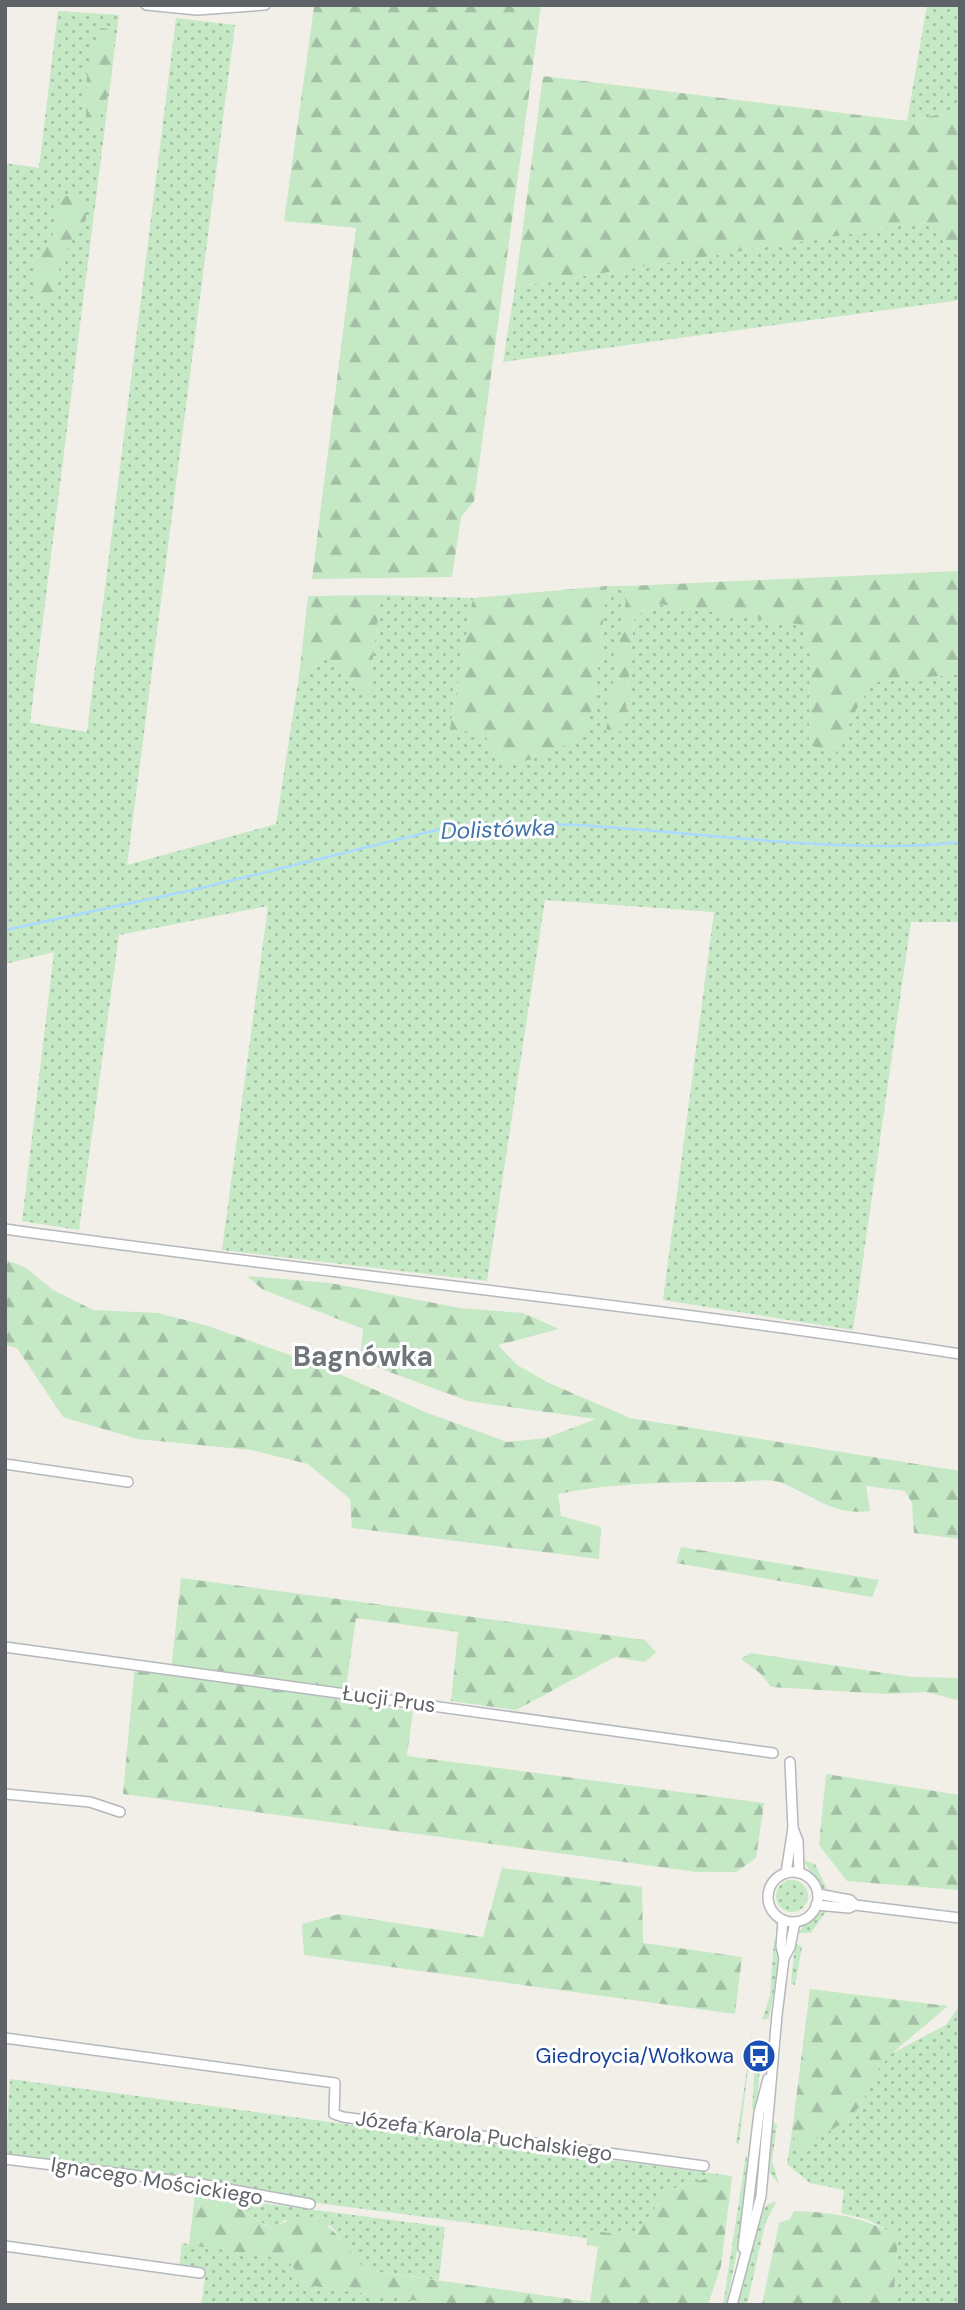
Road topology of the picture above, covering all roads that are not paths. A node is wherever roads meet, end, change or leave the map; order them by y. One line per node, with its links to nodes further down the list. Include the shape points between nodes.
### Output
1 (146, 5): 2 (street, via 197,10)
2 (265, 5)
3 (5, 1229): 4 (street)
4 (960, 1354)
5 (5, 1464): 6 (street)
6 (128, 1482)
7 (5, 1647): 8 (street, Łucji Prus)
8 (773, 1753)
9 (790, 1762): 12 (street)
10 (5, 1794): 11 (street, via 90,1802)
11 (120, 1812)
12 (793, 1828): 13 (street); 14 (street)
13 (786, 1873): 14 (street); 19 (street, via 774,1881 768,1895 772,1912)
14 (799, 1873): 15 (street, via 812,1881)
15 (818, 1894): 16 (street); 17 (street)
16 (816, 1905): 17 (street); 20 (street, via 808,1917)
17 (855, 1905): 18 (street)
18 (960, 1918)
19 (783, 1920): 20 (street); 21 (street)
20 (795, 1922): 21 (street)
21 (784, 1958): 23 (street)
22 (5, 2038): 25 (street, Józefa Karola Puchalskiego, via 335,2083 332,2106 334,2114 342,2117)
23 (770, 2074): 26 (street, via 762,2097); 27 (street)
24 (5, 2159): 30 (street, Ignacego Mościckiego, via 195,2183)
25 (704, 2166)
26 (750, 2184): 27 (street); 28 (street)
27 (762, 2185): 29 (street)
28 (749, 2195): 29 (street); 32 (street)
29 (761, 2196): 32 (street)
30 (310, 2204)
31 (5, 2246): 33 (street)
32 (743, 2252): 34 (street)
33 (200, 2273)
34 (732, 2305)

